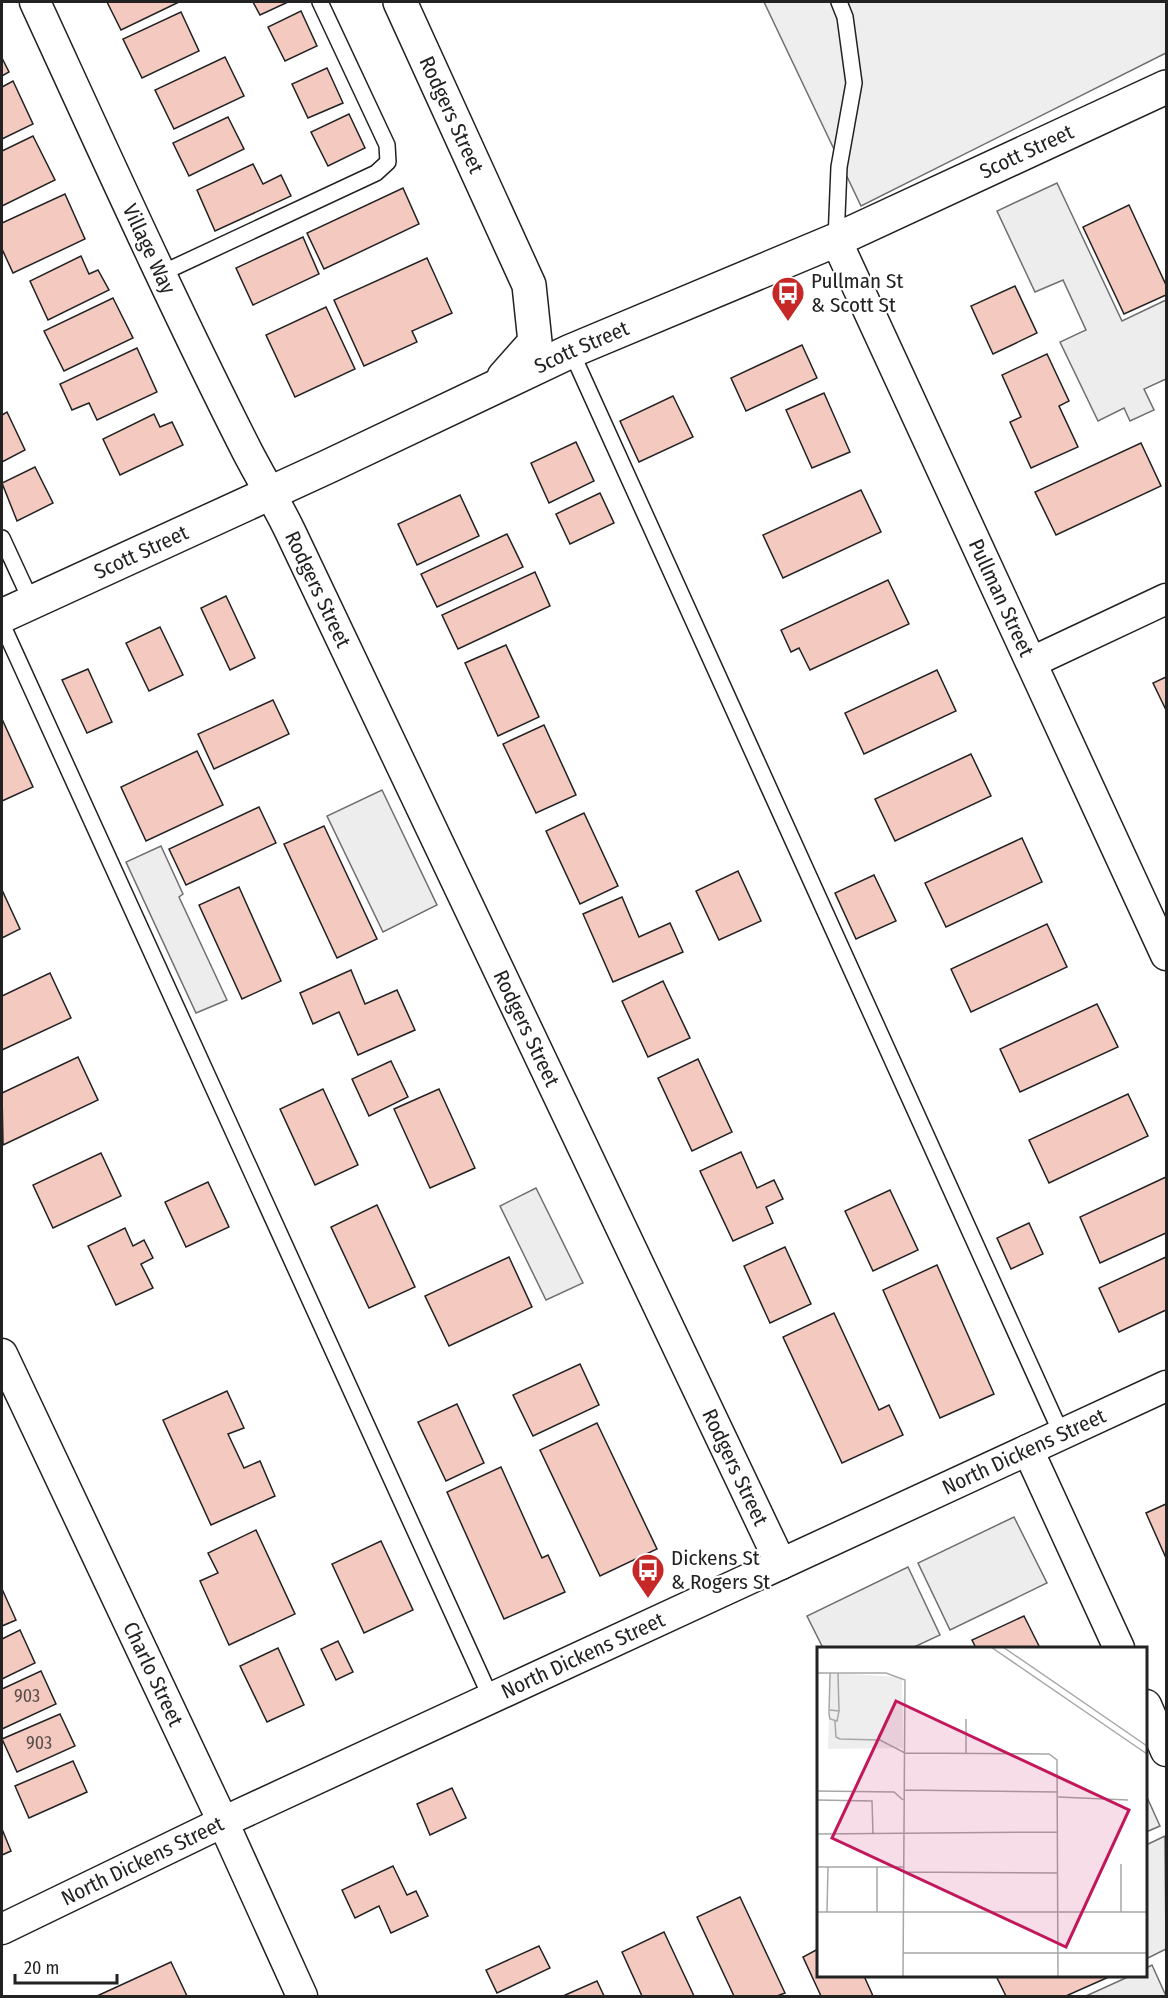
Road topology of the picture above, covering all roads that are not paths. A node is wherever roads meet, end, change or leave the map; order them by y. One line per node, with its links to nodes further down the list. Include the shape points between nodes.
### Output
1 (34, 2): 7 (street, Village Way)
2 (320, 2): 7 (lane, via 387,145 388,162 376,172)
3 (400, 2): 9 (street, Rodgers Street, via 529,285 535,342)
4 (839, 2): 6 (lane, via 846,17 854,83 839,168)
5 (1167, 87): 6 (street, Scott Street)
6 (836, 240): 8 (street, Scott Street); 16 (street, Pullman Street)
7 (160, 273): 10 (street, Village Way, via 248,453)
8 (571, 351): 9 (street, Scott Street); 20 (lane)
9 (495, 387): 10 (street, Scott Street)
10 (272, 492): 13 (street, Scott Street); 22 (street, Rodgers Street)
11 (2, 538): 13 (lane)
12 (1167, 599): 16 (street)
13 (32, 603): 14 (street, Scott Street)
14 (2, 616)
15 (2, 624): 24 (lane)
16 (1032, 662): 17 (street, Pullman Street)
17 (1167, 955)
18 (2, 1354): 27 (street, Charlo Street)
19 (1167, 1386): 20 (street, North Dickens Street)
20 (1062, 1435): 21 (street, North Dickens Street)
21 (1028, 1450): 22 (street, North Dickens Street); 23 (street)
22 (781, 1564): 24 (street, North Dickens Street)
23 (1119, 1647)
24 (490, 1698): 27 (street, North Dickens Street)
25 (1147, 1707): 26 (street)
26 (1167, 1751)
27 (223, 1822): 28 (street, North Dickens Street); 29 (street, Charlo Street)
28 (2, 1929)
29 (302, 1996)

